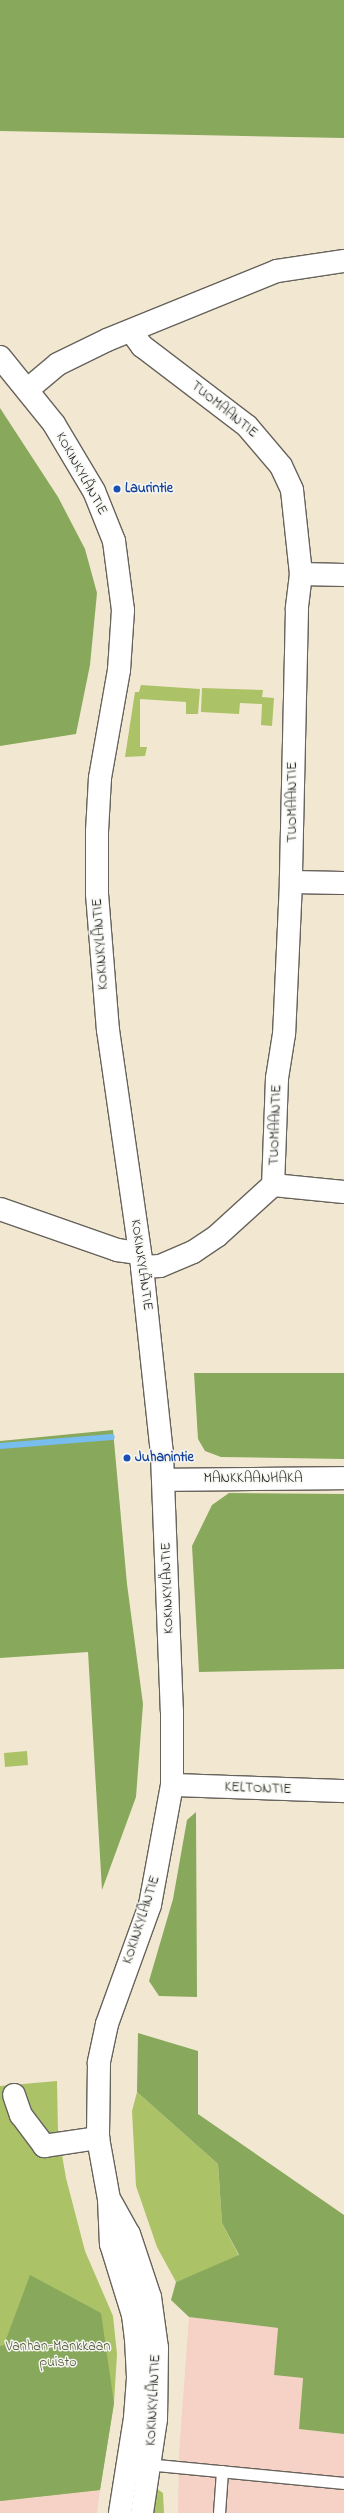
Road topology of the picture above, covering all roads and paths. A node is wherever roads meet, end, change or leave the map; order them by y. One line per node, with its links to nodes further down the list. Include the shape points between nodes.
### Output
1 (344, 261): 2 (main road, via 277,271)
2 (130, 331): 4 (main road, via 58,364); 5 (main road, TUOMAANTIE, via 142,346 247,426 281,466 292,490)
3 (0, 357): 4 (main road, KOKINKYLÄNTIE)
4 (27, 390): 12 (main road, KOKINKYLÄNTIE, via 54,424 94,491 114,541 119,565 123,610 119,670 100,778 97,894 108,1030)
5 (301, 574): 6 (main road); 7 (main road, TUOMAANTIE, via 297,609)
6 (344, 575)
7 (291, 882): 8 (main road); 9 (main road, TUOMAANTIE, via 284,1034 277,1078)
8 (344, 883)
9 (274, 1185): 10 (main road); 12 (main road, TUOMAANTIE, via 222,1231 193,1252 160,1266)
10 (344, 1192)
11 (0, 1209): 12 (main road)
12 (140, 1260): 14 (main road, KOKINKYLÄNTIE)
13 (344, 1478): 14 (main road, MANKKAANHAKA)
14 (163, 1480): 15 (main road, KOKINKYLÄNTIE, via 172,1711)
15 (172, 1785): 16 (main road, KELTONTIE); 18 (main road, KOKINKYLÄNTIE, via 150,1905 103,2041 97,2095)
16 (344, 1791)
17 (14, 2095): 18 (main road, via 21,2116 44,2146)
18 (98, 2138): 19 (main road, KOKINKYLÄNTIE, via 109,2199 111,2244 133,2315 138,2378)
19 (140, 2463): 20 (lane); 22 (main road, KOKINKYLÄNTIE); 23 (main road, KOKINKYLÄNTIE)
20 (222, 2471): 21 (lane); 24 (lane)
21 (344, 2483)
22 (120, 2513)
23 (142, 2513)
24 (218, 2513)

